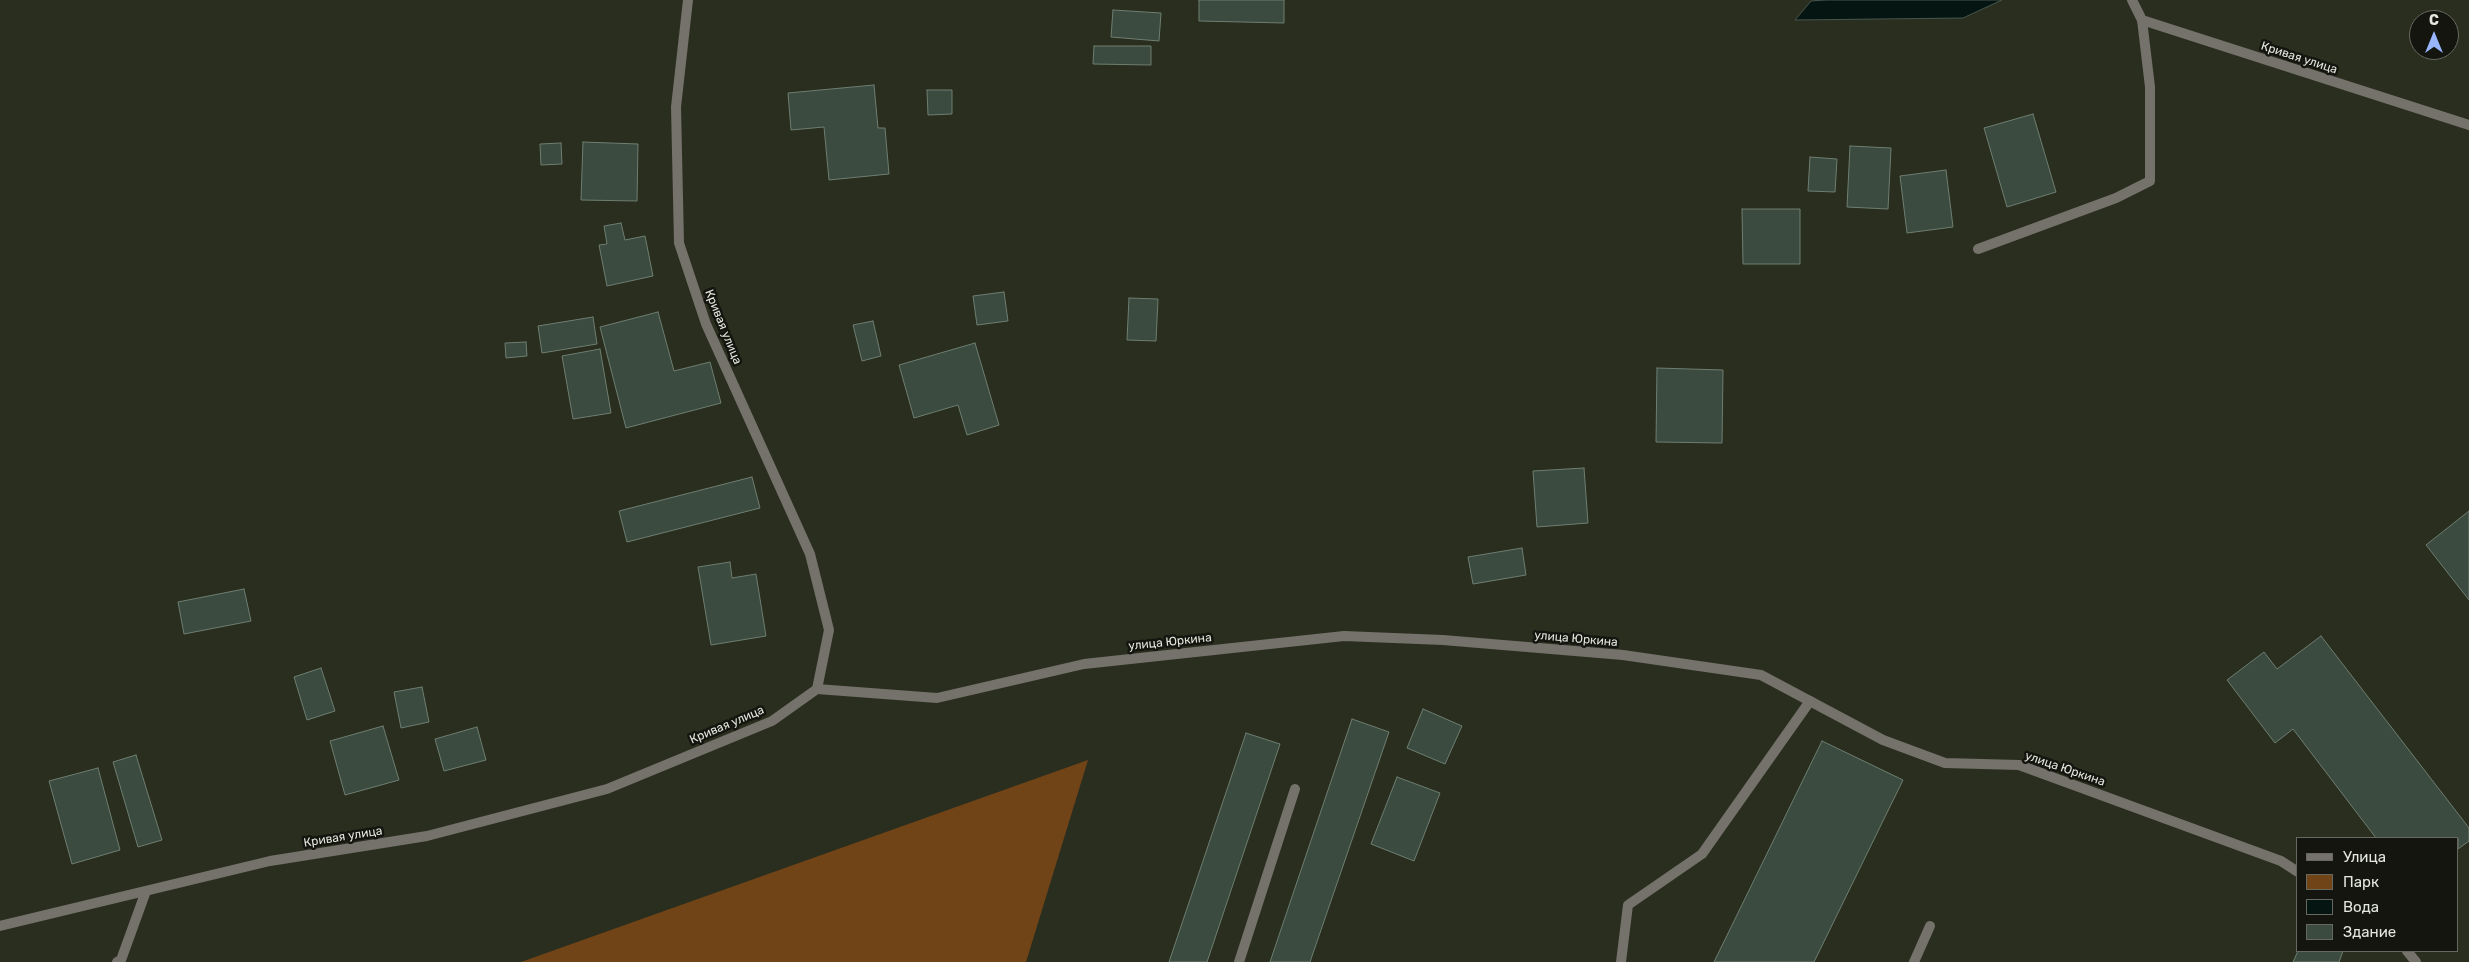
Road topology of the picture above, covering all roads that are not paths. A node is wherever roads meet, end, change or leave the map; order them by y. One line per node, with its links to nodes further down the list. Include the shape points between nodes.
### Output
1 (688, 0): 6 (street, Кривая улица, via 676,107 679,243 706,324 810,554 829,630)
2 (2132, 0): 3 (street)
3 (2142, 20): 4 (street, Кривая улица); 5 (street, via 2150,87 2150,181 2116,198)
4 (2469, 125)
5 (1978, 249)
6 (817, 688): 7 (street, улица Юркина, via 938,698 1084,664 1344,636 1443,640 1632,657 1762,675); 10 (street, Кривая улица, via 772,721 607,789 427,836 270,861)
7 (1810, 701): 9 (street, улица Юркина, via 1883,740 1945,763 2019,765 2281,861); 16 (street, via 1702,854 1628,905)
8 (1295, 789): 15 (street)
9 (2296, 871)
10 (146, 891): 11 (street, Кривая улица); 14 (street, via 121,960)
11 (0, 926)
12 (1930, 926): 17 (street)
13 (2407, 952): 18 (street)
14 (117, 962)
15 (1239, 962)
16 (1622, 962)
17 (1914, 962)
18 (2416, 962)

